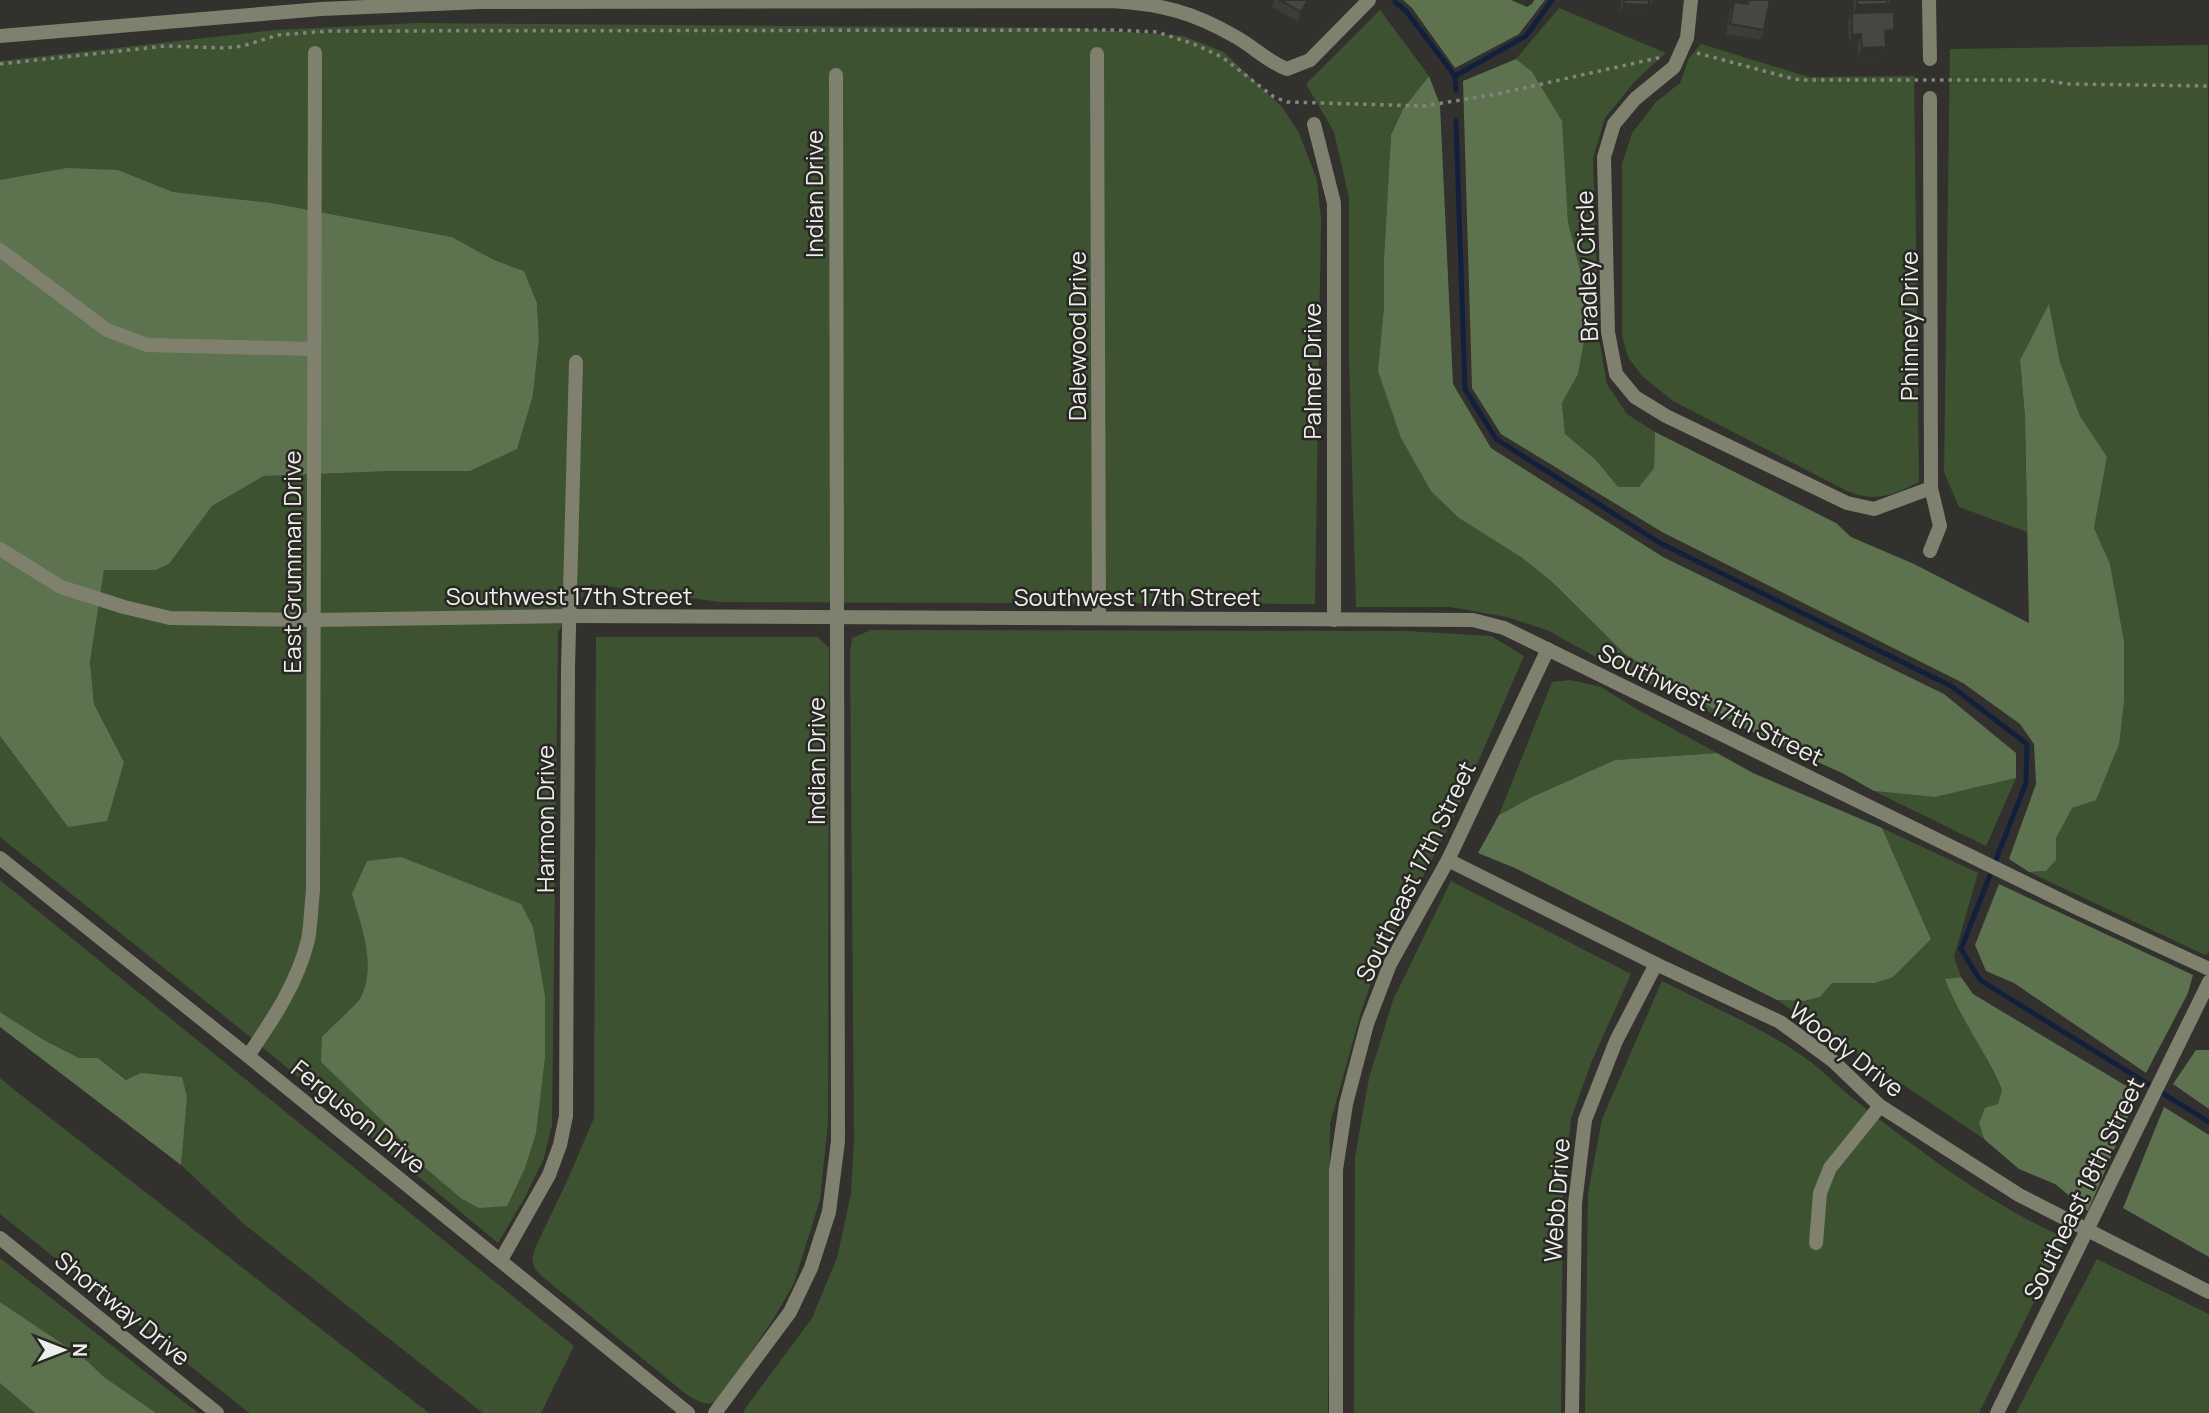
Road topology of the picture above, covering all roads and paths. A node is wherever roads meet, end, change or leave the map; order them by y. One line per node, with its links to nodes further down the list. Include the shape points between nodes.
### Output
1 (1369, 0): 4 (street, via 1310,60 1287,69 1194,15 1139,2)
2 (1691, 0): 15 (street, Bradley Circle, via 1687,38 1674,67 1635,99 1614,124 1604,157 1608,332 1616,374 1635,397 1666,416 1847,503 1874,509)
3 (1930, 0): 8 (street)
4 (321, 4): 5 (street)
5 (0, 36)
6 (315, 53): 13 (street, East Grumman Drive)
7 (1097, 54): 20 (street, Dalewood Drive)
8 (1930, 59)
9 (836, 75): 19 (street, Indian Drive)
10 (1930, 98): 15 (street, Phinney Drive)
11 (1314, 124): 22 (street, Palmer Drive, via 1334,203)
12 (0, 250): 13 (street, via 107,330 147,345)
13 (313, 349): 21 (street, East Grumman Drive)
14 (576, 362): 18 (street, Harmon Drive)
15 (1931, 488): 17 (street, Phinney Drive, via 1940,526)
16 (0, 550): 21 (street, Southwest 17th Street, via 61,587 170,618)
17 (1930, 551)
18 (570, 616): 19 (street, Southwest 17th Street); 21 (street, Southwest 17th Street); 34 (street, Harmon Drive, via 566,1116 549,1175)
19 (838, 618): 20 (street, Southwest 17th Street); 38 (street, Indian Drive, via 838,1141 830,1212 790,1312)
20 (1099, 618): 22 (street, Southwest 17th Street)
21 (315, 620): 29 (street, East Grumman Drive, via 309,937 284,1003)
22 (1334, 620): 23 (street, Southwest 17th Street, via 1473,620 1504,628)
23 (1548, 649): 25 (street, Southeast 17th Street); 27 (street, Southwest 17th Street)
24 (0, 858): 29 (street, Ferguson Drive)
25 (1448, 860): 26 (street, Woody Drive); 39 (street, Southeast 17th Street, via 1390,964 1367,1024 1346,1104 1336,1170)
26 (1656, 964): 30 (street, Woody Drive, via 1780,1023 1832,1060); 40 (street, Webb Drive, via 1616,1041 1585,1120 1575,1204)
27 (2209, 969)
28 (2209, 982): 31 (street, Southeast 18th Street)
29 (248, 1056): 34 (street, Ferguson Drive)
30 (1880, 1106): 31 (street, Woody Drive, via 2019,1195); 33 (street, via 1830,1168 1820,1193)
31 (2088, 1231): 35 (street, Woody Drive); 41 (street, Southeast 18th Street)
32 (0, 1238): 36 (street, Shortway Drive)
33 (1816, 1243)
34 (501, 1260): 37 (street, Ferguson Drive)
35 (2209, 1292)
36 (217, 1413)
37 (688, 1413)
38 (715, 1413)
39 (1336, 1413)
40 (1572, 1413)
41 (1997, 1413)

